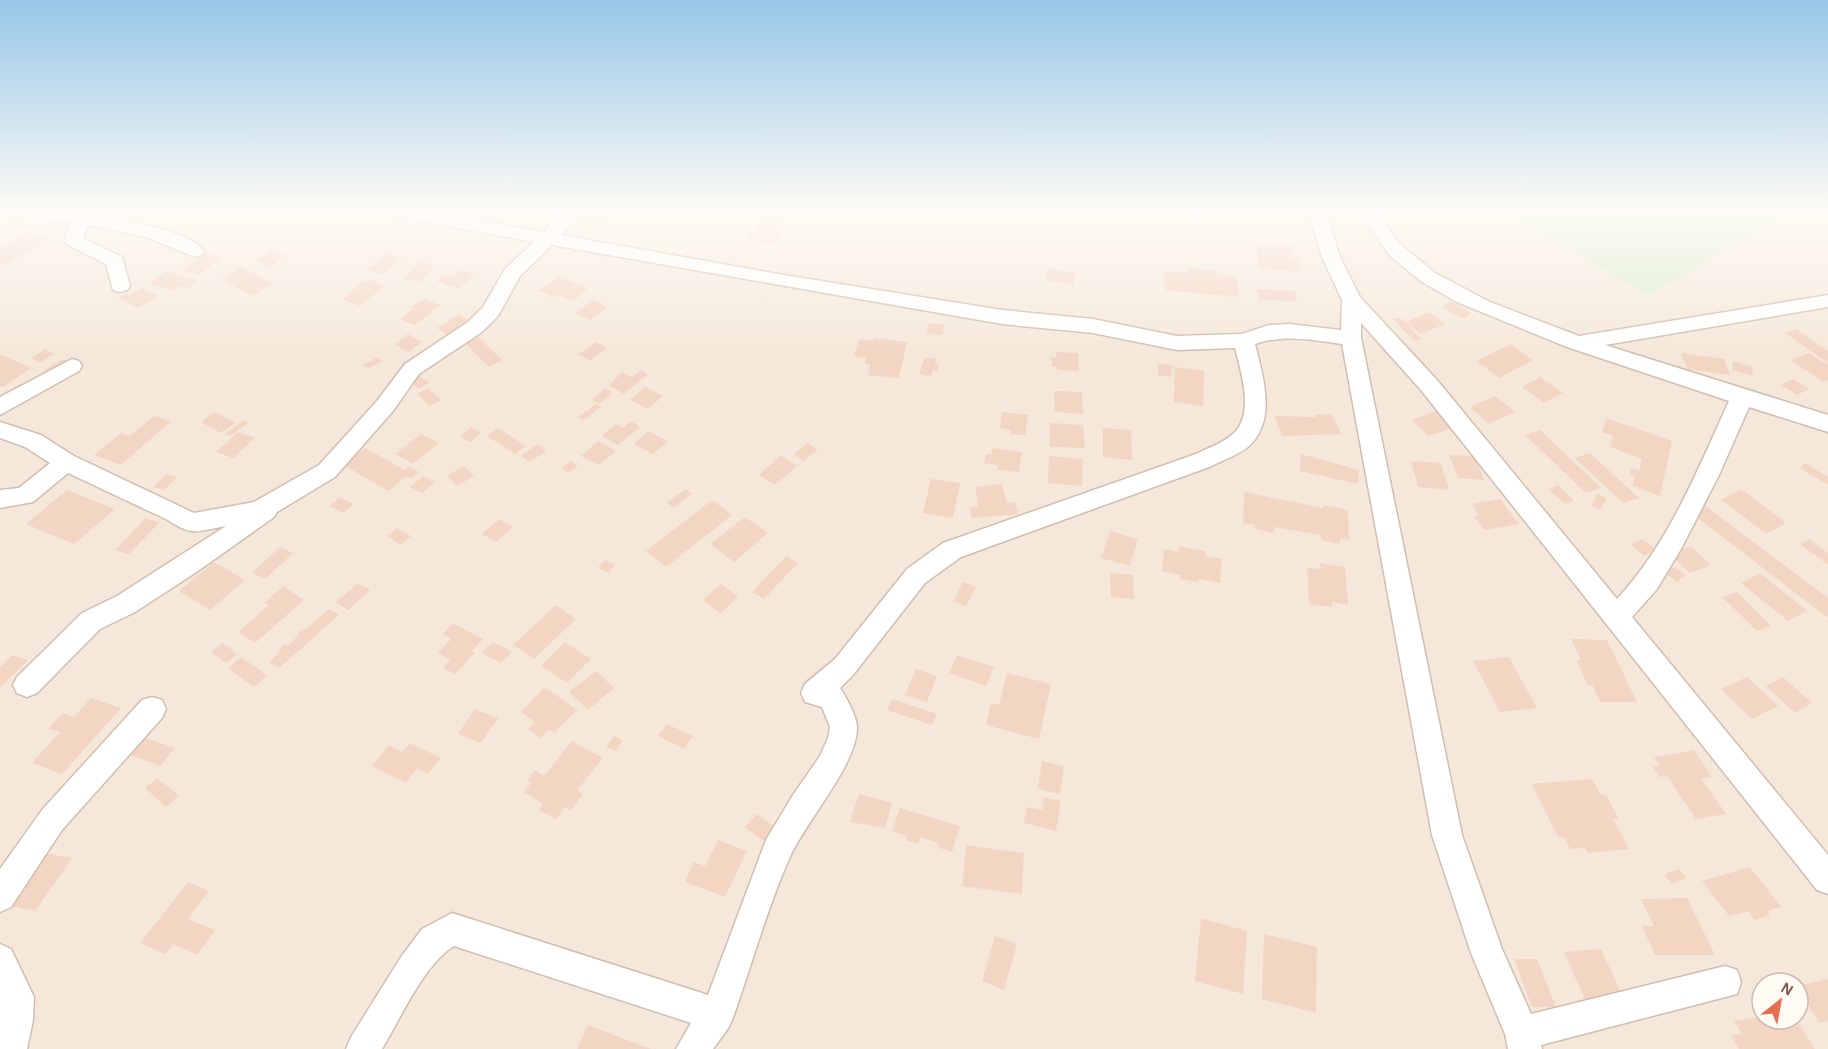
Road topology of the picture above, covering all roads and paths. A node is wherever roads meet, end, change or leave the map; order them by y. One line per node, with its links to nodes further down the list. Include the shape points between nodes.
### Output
1 (107, 257): 6 (street, via 115,261)
2 (529, 257): 19 (street, via 512,273 491,311 475,327 412,369 327,471)
3 (657, 257): 10 (street, via 886,299 1093,326 1177,343)
4 (1331, 257): 7 (street)
5 (1404, 257): 11 (street, via 1484,307)
6 (120, 286)
7 (1352, 300): 9 (street); 20 (street, via 1429,385)
8 (1828, 301): 11 (street)
9 (1351, 338): 10 (street, via 1288,331 1269,332); 28 (street, via 1447,835 1487,953)
10 (1244, 341): 27 (street, via 1256,396 1250,428 1243,439 1204,460 952,550 916,576 844,667 815,693 831,698 844,727 842,738 831,765 777,851)
11 (1575, 343): 13 (street, via 1632,365)
12 (72, 366): 14 (street)
13 (1742, 397): 15 (street); 20 (street, via 1672,542 1648,582)
14 (0, 407)
15 (1828, 424)
16 (0, 430): 17 (street, via 33,441)
17 (66, 462): 18 (street, via 25,496); 19 (street, via 191,523 258,510)
18 (0, 499)
19 (280, 500): 21 (street, via 180,570 91,621)
20 (1616, 616): 23 (street)
21 (27, 685)
22 (152, 709): 24 (street, via 52,820)
23 (1828, 879)
24 (0, 896)
25 (0, 960): 29 (street, via 17,991 16,1028)
26 (1725, 982): 28 (street)
27 (717, 1015): 30 (street, via 452,929 433,940 412,968); 31 (street)
28 (1524, 1041)
29 (10, 1049)
30 (363, 1049)
31 (693, 1049)

